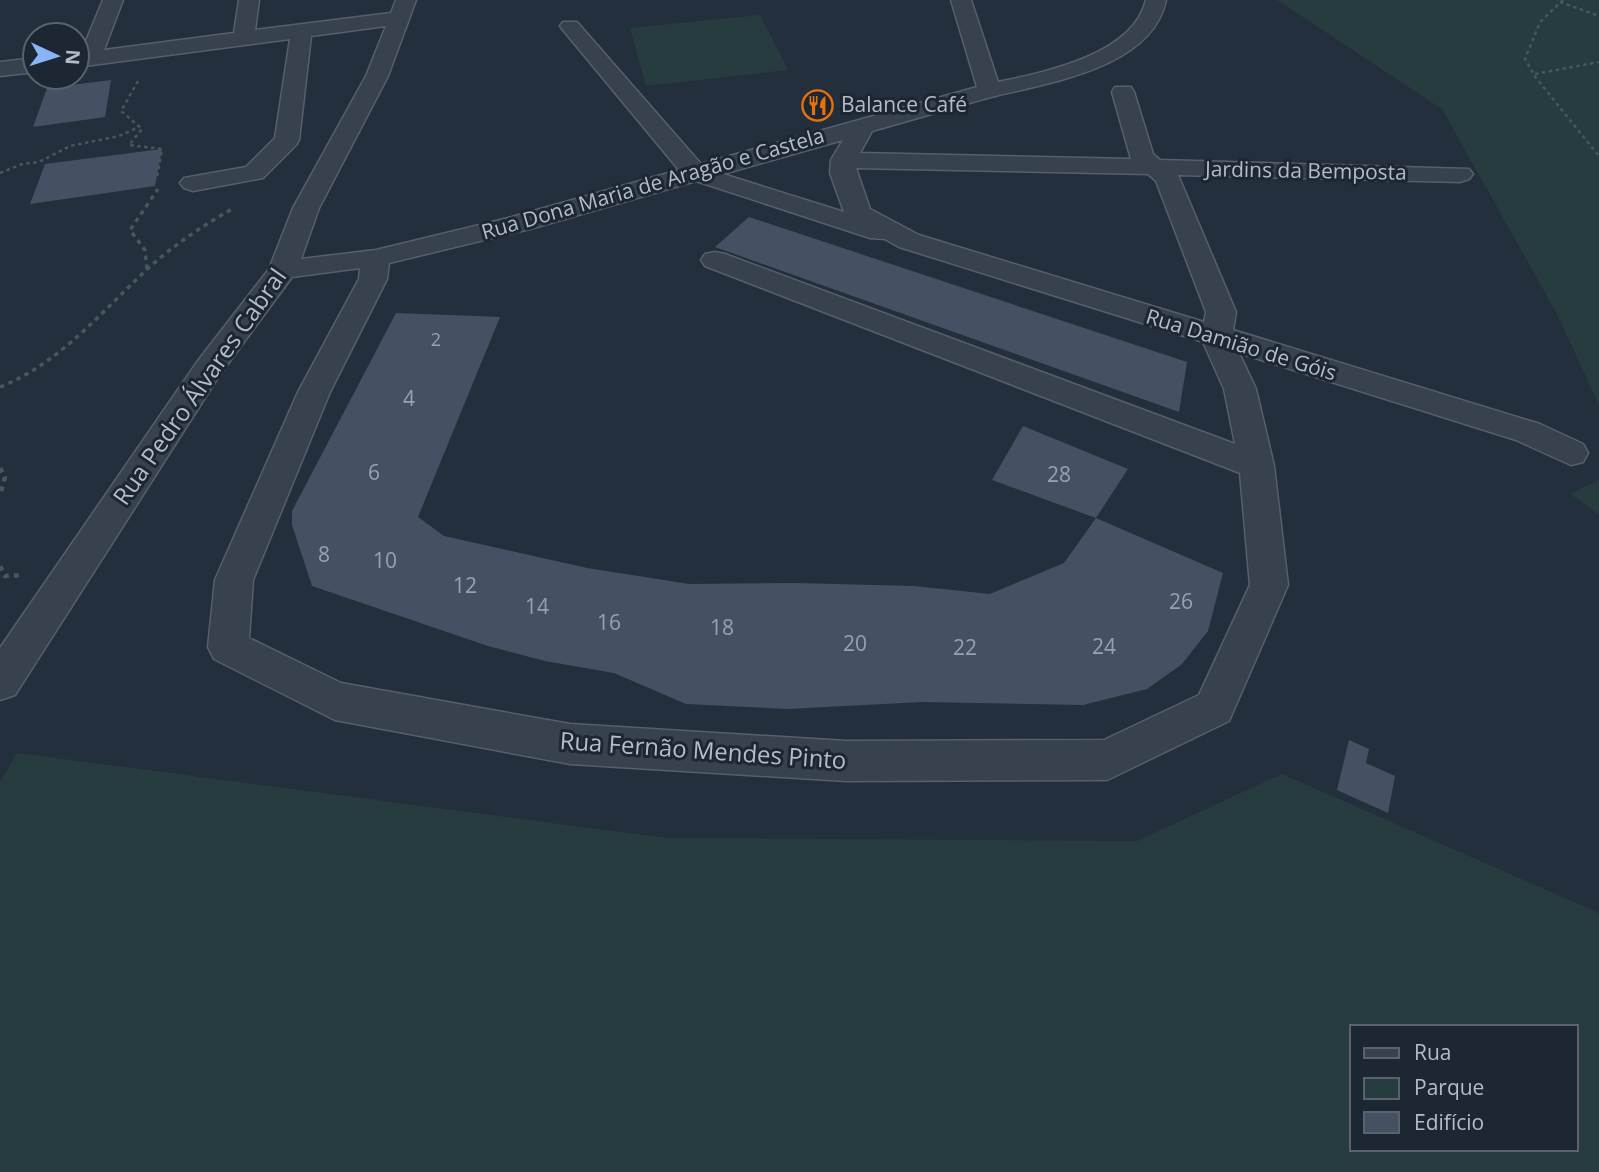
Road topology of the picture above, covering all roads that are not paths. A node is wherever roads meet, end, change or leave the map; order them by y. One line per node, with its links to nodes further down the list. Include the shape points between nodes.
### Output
1 (113, 0): 9 (street)
2 (249, 0): 8 (street)
3 (961, 0): 13 (street)
4 (1156, 0): 13 (street, Rua Dona Maria de Aragão e Castela, via 1136,35 1102,57 1049,78)
5 (402, 9): 7 (street); 24 (street, Rua Pedro Álvares Cabral, via 377,76 306,208)
6 (567, 15): 18 (street)
7 (301, 31): 8 (street); 20 (street, via 287,140 254,173)
8 (244, 39): 10 (street)
9 (91, 45)
10 (91, 58)
11 (21, 67): 12 (street)
12 (0, 69)
13 (989, 91): 15 (street, Rua Dona Maria de Aragão e Castela)
14 (1123, 92): 17 (street, Jardins da Bemposta, via 1142,158)
15 (863, 126): 16 (street); 18 (street, Rua Dona Maria de Aragão e Castela)
16 (843, 160): 17 (street, Jardins da Bemposta); 21 (street, Rua Damião de Góis, via 858,214)
17 (1151, 167): 19 (street, Jardins da Bemposta); 25 (street, Jardins da Bemposta, via 1167,178 1221,312)
18 (695, 173): 21 (street, Rua Damião de Góis); 22 (street, Rua Dona Maria de Aragão e Castela)
19 (1460, 174)
20 (193, 183)
21 (909, 242): 25 (street, Rua Damião de Góis)
22 (376, 258): 24 (street, Rua Dona Maria de Aragão e Castela); 27 (street, Rua Fernão Mendes Pinto, via 373,279 314,392 234,580 228,648 335,701 570,744 846,761 1107,760 1214,708 1269,585)
23 (715, 260): 27 (street)
24 (283, 270): 28 (street, Rua Pedro Álvares Cabral, via 208,369)
25 (1216, 338): 26 (street, Rua Damião de Góis, via 1528,432); 27 (street, Rua Fernão Mendes Pinto, via 1240,389)
26 (1571, 453)
27 (1256, 466)
28 (0, 682)

